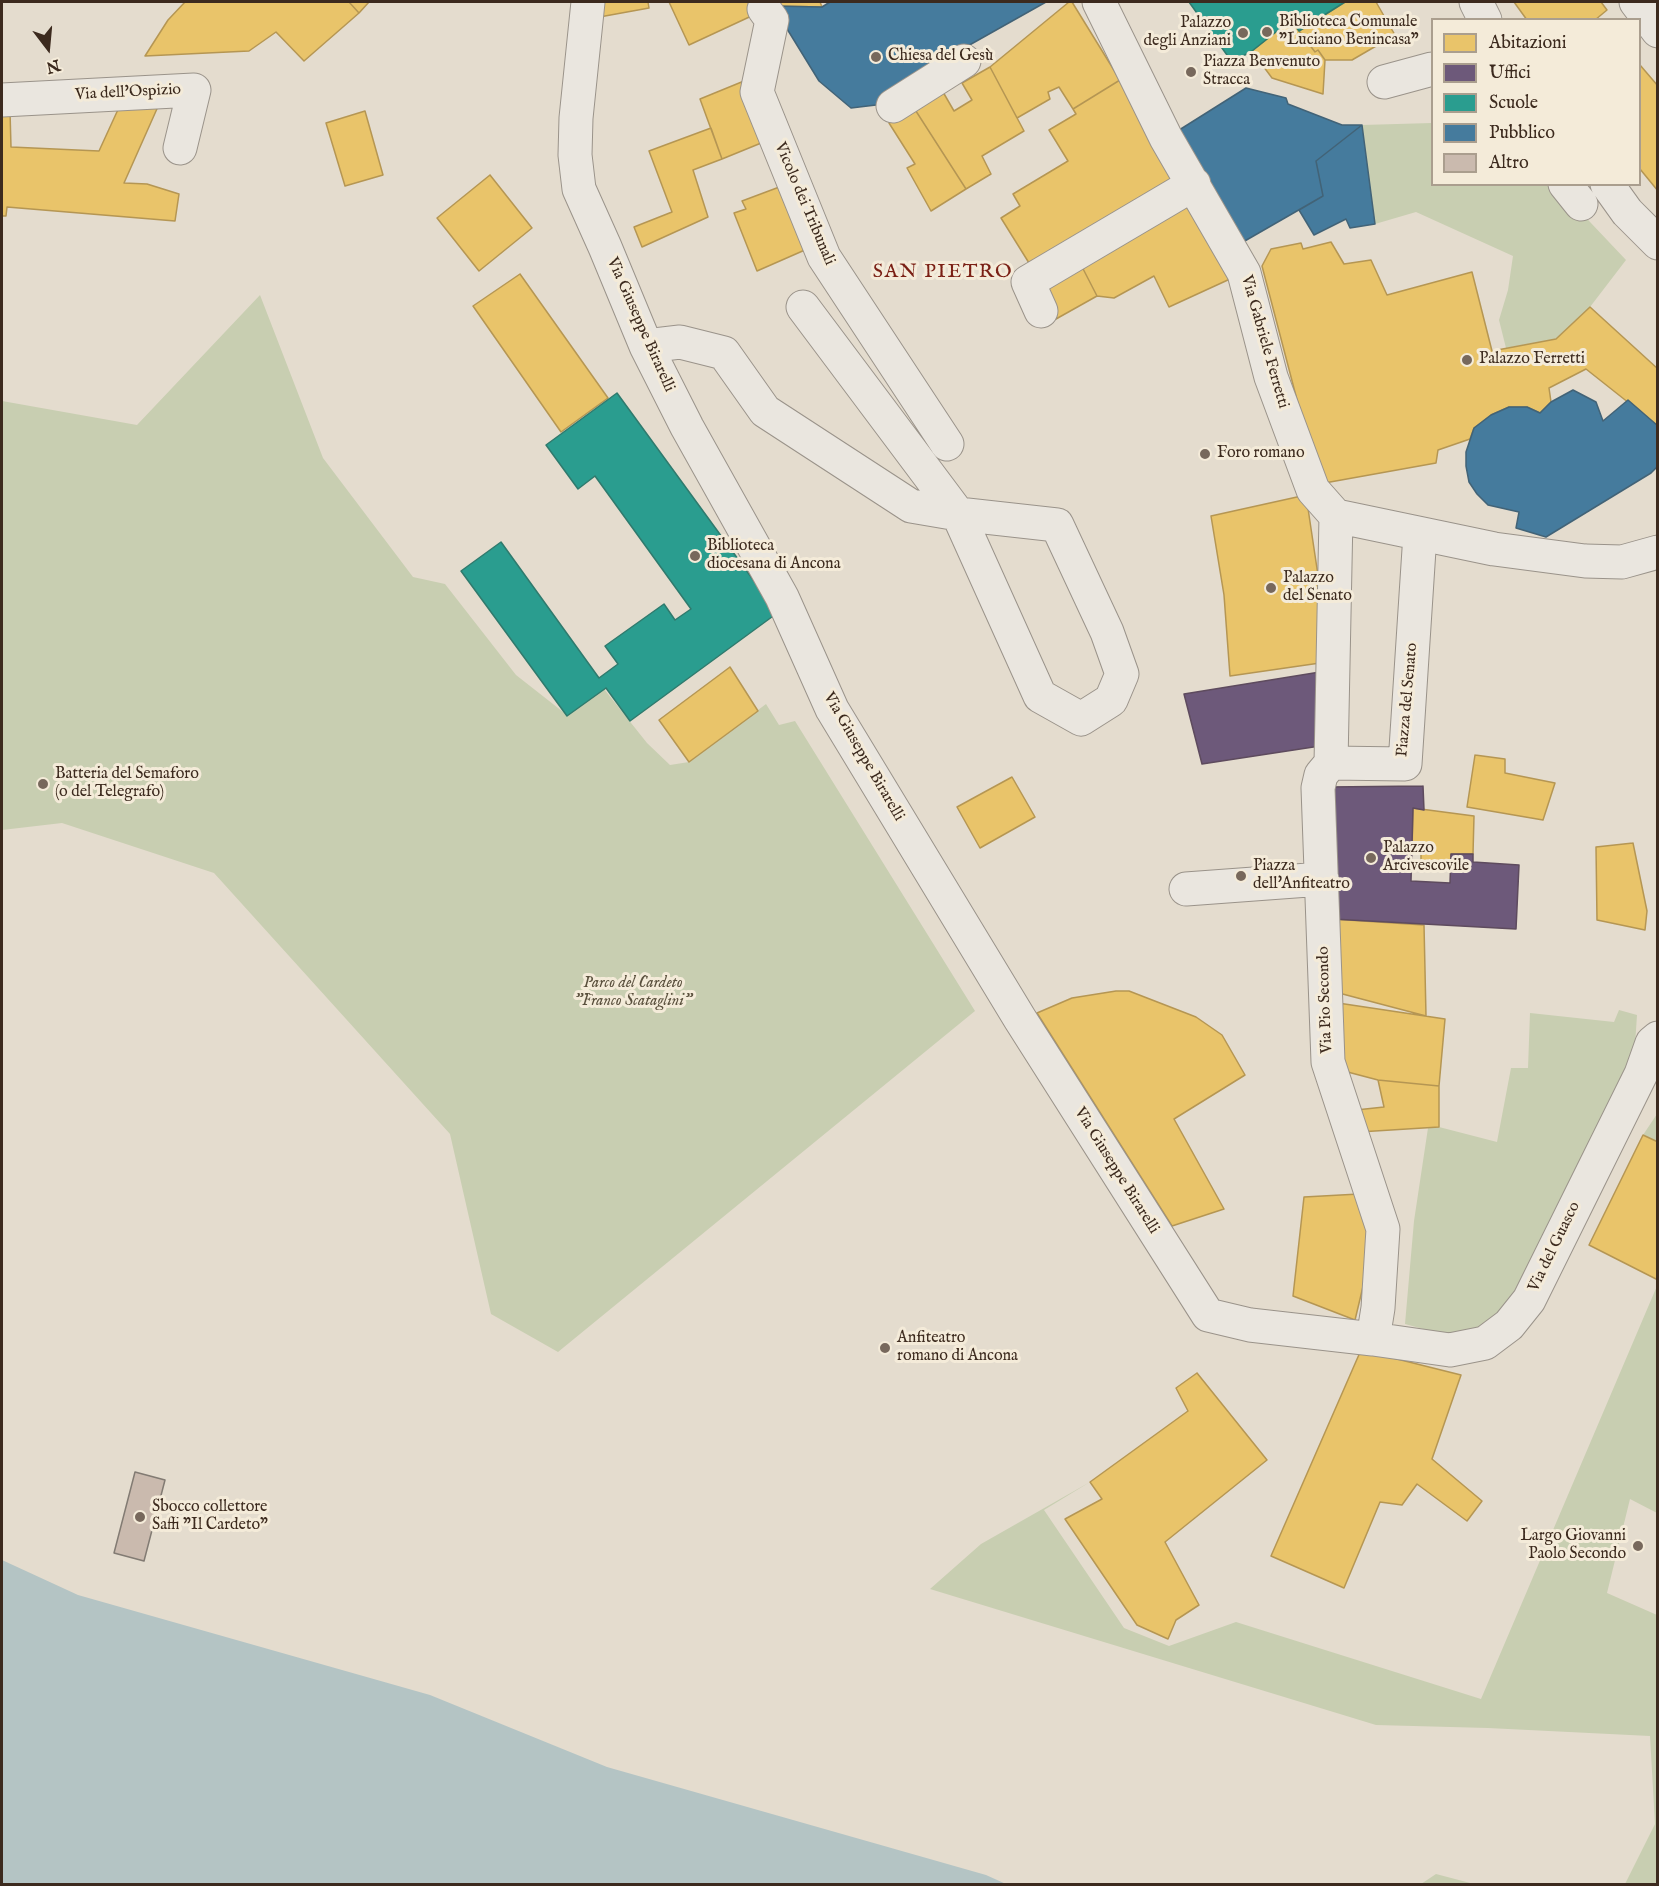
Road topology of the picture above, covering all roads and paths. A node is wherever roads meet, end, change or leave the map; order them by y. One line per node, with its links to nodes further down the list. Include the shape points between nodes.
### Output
1 (588, 2): 19 (street, Via Giuseppe Birarelli, via 575,155 579,189)
2 (1099, 2): 14 (street, Via Gabriele Ferretti, via 1166,138)
3 (1476, 2): 6 (street)
4 (1636, 2): 7 (street)
5 (764, 9): 20 (street, Vicolo dei Tribunali, via 772,20 757,92 824,257)
6 (1484, 18)
7 (1658, 31)
8 (964, 61): 12 (street)
9 (1431, 69): 10 (street)
10 (1383, 82)
11 (2, 100): 13 (street, Via dell'Ospizio, via 194,90)
12 (893, 106)
13 (180, 148)
14 (1194, 184): 18 (street, via 1028,282); 22 (street, Via Gabriele Ferretti, via 1244,273 1271,377 1313,490)
15 (1584, 191): 16 (street, via 1627,212)
16 (1658, 243)
17 (803, 307): 21 (street)
18 (1041, 311)
19 (646, 346): 21 (street, via 680,342 724,353 765,411 911,506); 29 (street, Via Giuseppe Birarelli, via 783,597 832,709 1126,1189 1208,1315 1251,1325)
20 (947, 444)
21 (958, 514): 21 (street, via 1040,696 1081,719 1111,700 1122,674 1057,525)
22 (1336, 516): 23 (street); 25 (street)
23 (1420, 534): 24 (street, via 1585,561 1622,562); 25 (street, Piazza del Senato, via 1405,764)
24 (1658, 552)
25 (1331, 763): 26 (street, Via Pio Secondo, via 1321,775 1318,788)
26 (1322, 879): 27 (street); 29 (street, Via Pio Secondo, via 1328,1062 1383,1229)
27 (1186, 889)
28 (1658, 1038): 29 (street, Via del Guasco, via 1652,1043 1641,1074 1529,1300 1509,1325 1485,1343 1449,1350)
29 (1373, 1339)

